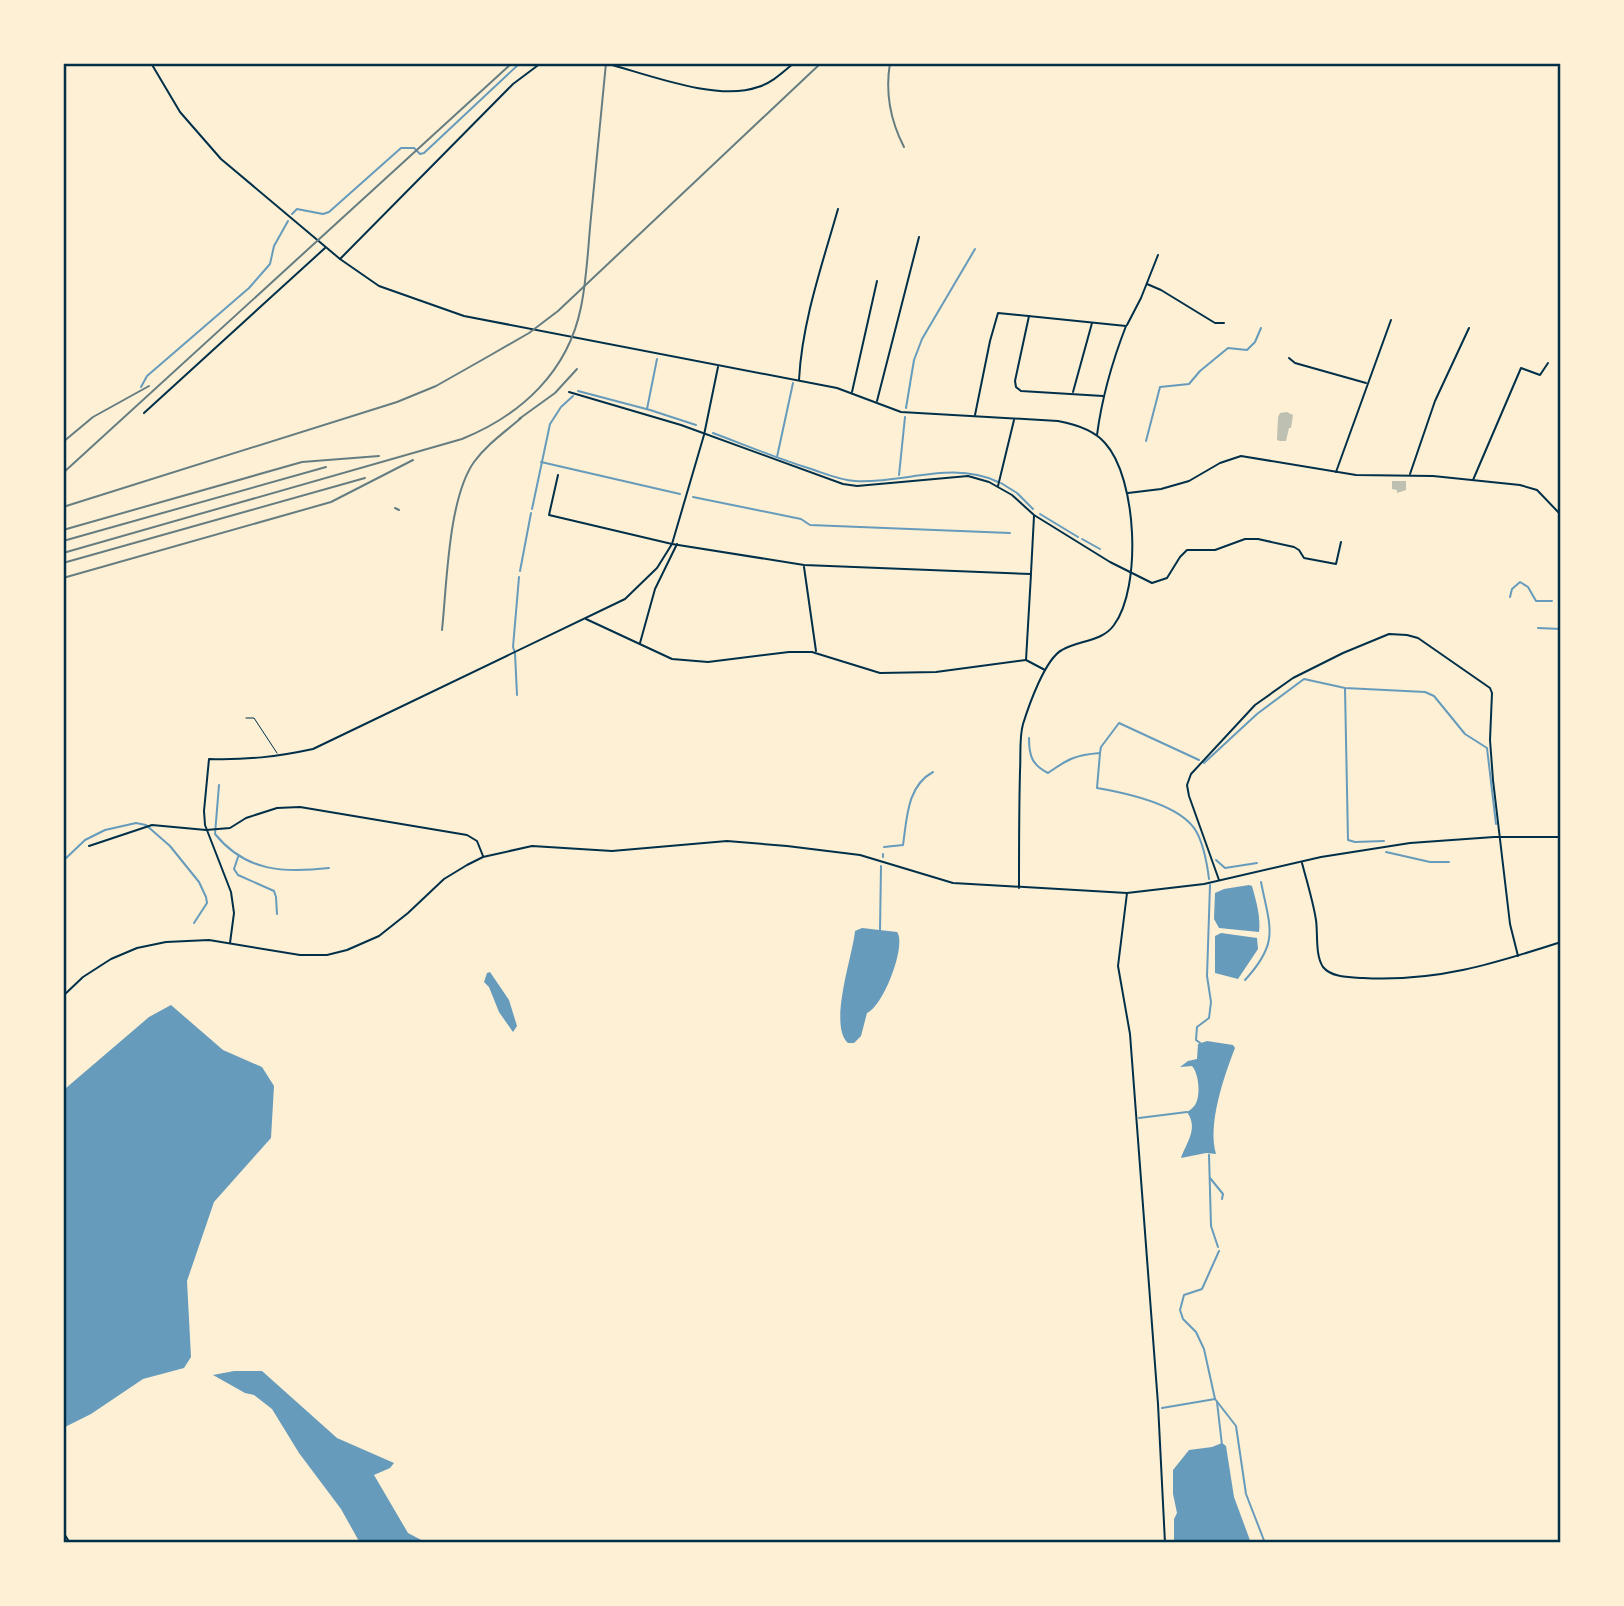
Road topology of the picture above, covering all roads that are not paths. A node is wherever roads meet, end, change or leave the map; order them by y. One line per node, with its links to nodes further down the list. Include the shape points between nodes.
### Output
1 (151, 63): 7 (street, via 180,112 221,159)
2 (541, 63): 9 (street, via 513,84)
3 (605, 63): 4 (street, via 715,92 739,93 761,87)
4 (794, 63)
5 (838, 209): 21 (street, via 807,322)
6 (919, 236): 27 (street)
7 (325, 247): 9 (street); 28 (street)
8 (1158, 255): 11 (street)
9 (340, 259): 20 (street, via 379,286 464,316)
10 (877, 281): 24 (street)
11 (1147, 284): 15 (street, via 1215,323); 16 (street)
12 (1029, 315): 14 (street); 25 (street, via 1016,387); 29 (street, via 1001,312 995,317)
13 (1391, 320): 22 (street)
14 (1093, 322): 16 (street); 25 (street)
15 (1224, 323)
16 (1126, 326): 26 (street)
17 (1469, 328): 35 (street, via 1435,401)
18 (1289, 358): 22 (street)
19 (1548, 363): 36 (street, via 1540,375 1521,368)
20 (718, 366): 21 (street); 31 (street)
21 (799, 382): 24 (street)
22 (1367, 384): 33 (street)
23 (569, 392): 31 (street)
24 (852, 393): 27 (street)
25 (1073, 393): 26 (street)
26 (1103, 396): 32 (street)
27 (876, 402): 29 (street, via 909,413)
28 (144, 412)
29 (975, 416): 30 (street)
30 (1014, 418): 32 (street, via 1065,422); 37 (street)
31 (704, 435): 37 (street, via 843,484 968,476); 44 (street)
32 (1097, 436): 39 (street, via 1113,454)
33 (1336, 473): 35 (street); 39 (street, via 1234,456 1189,481)
34 (558, 475): 44 (street, via 549,514)
35 (1409, 475): 36 (street)
36 (1473, 481): 42 (street, via 1532,487)
37 (998, 487): 41 (street)
38 (1561, 488): 40 (street)
39 (1127, 493): 48 (street)
40 (1561, 507)
41 (1034, 515): 47 (street); 48 (street)
42 (1561, 515)
43 (1341, 542): 48 (street, via 1336,564 1304,558 1294,547 1245,539 1215,550 1187,550 1159,583)
44 (672, 544): 45 (street); 49 (street, via 642,585)
45 (677, 544): 46 (street); 50 (street, via 655,589)
46 (804, 565): 47 (street); 51 (street)
47 (1031, 574): 52 (street)
48 (1131, 574): 53 (street, via 1123,607 1108,632 1060,651)
49 (586, 619): 50 (street); 55 (street, via 313,749)
50 (639, 644): 51 (street, via 672,659 708,662)
51 (816, 653): 52 (street, via 880,673)
52 (1026, 660): 53 (street)
53 (1045, 670): 63 (street, via 1022,730)
54 (246, 718): 55 (lane, via 254,718)
55 (280, 757): 56 (street, via 209,759)
56 (206, 830): 59 (street, via 152,825); 60 (street, via 230,828 277,808 300,807 467,835 477,841); 66 (street, via 231,892)
57 (1500, 837): 58 (street); 61 (street, via 1410,843); 62 (street, via 1490,688 1418,638 1389,635 1293,678 1255,705 1191,774 1189,796); 67 (street)
58 (1561, 837)
59 (89, 846)
60 (483, 857): 63 (street, via 533,846 612,851 727,841 860,855 953,883); 66 (street, via 444,879 379,936 347,950 313,956)
61 (1302, 862): 62 (street); 67 (street, via 1321,964 1327,971 1353,978 1408,979)
62 (1219, 880): 64 (street)
63 (1019, 888): 64 (street)
64 (1127, 893): 71 (street, via 1118,966 1130,1034)
65 (1561, 942): 67 (street)
66 (230, 943): 68 (street, via 179,940 137,948 97,967)
67 (1518, 956)
68 (63, 996)
69 (63, 1532): 70 (street)
70 (69, 1543)
71 (1165, 1543)

